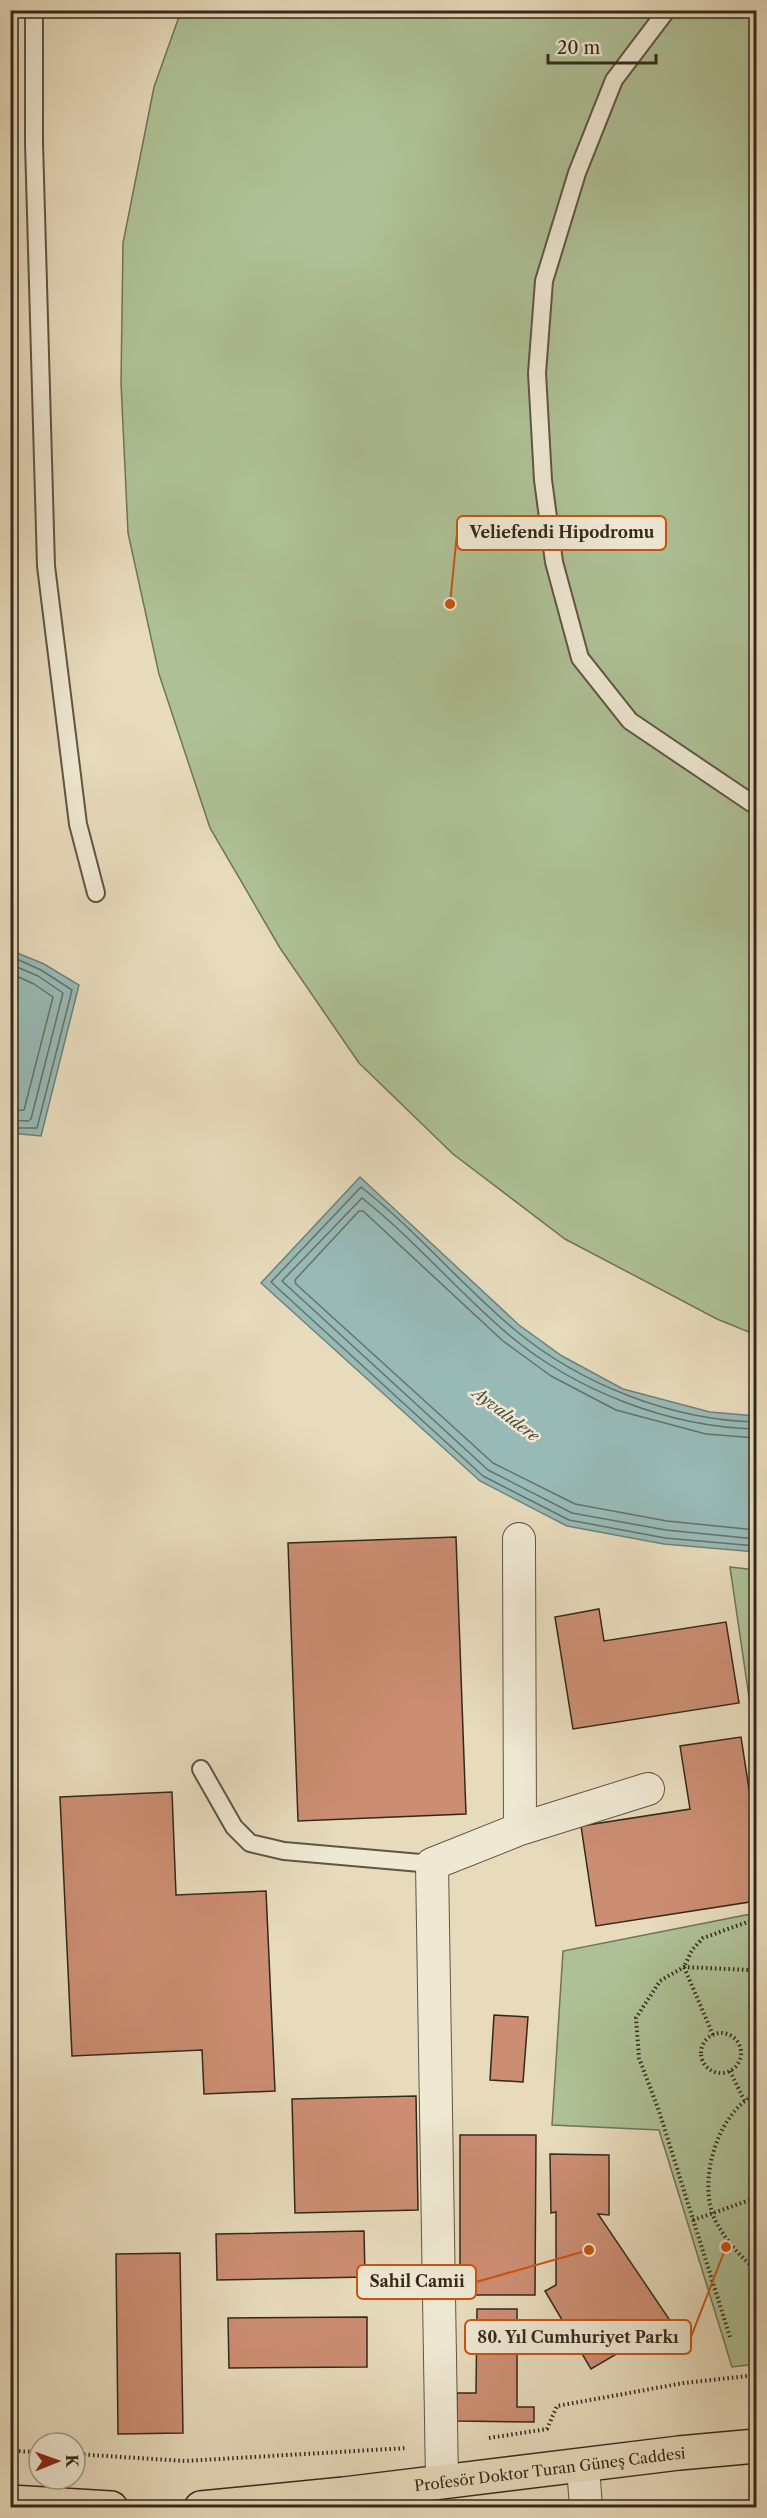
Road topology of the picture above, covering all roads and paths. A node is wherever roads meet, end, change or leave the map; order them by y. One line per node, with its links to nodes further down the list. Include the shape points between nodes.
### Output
1 (34, 10): 4 (lane, via 46,566 78,824)
2 (667, 10): 3 (lane, via 614,80 577,173 544,281 537,373 543,480 554,562 580,658 630,721)
3 (756, 806)
4 (96, 893)
5 (519, 1539): 8 (street)
6 (201, 1769): 9 (lane, via 234,1827 250,1843 284,1851)
7 (648, 1788): 8 (street)
8 (520, 1829): 9 (street)
9 (432, 1864): 25 (street)
10 (756, 1919): 11 (path, via 703,1938)
11 (684, 1967): 12 (path); 13 (path); 21 (path, via 660,1981 636,2018 639,2058)
12 (750, 1970)
13 (713, 2035): 14 (path, via 729,2035 741,2049 739,2061); 14 (path, via 702,2047 703,2060 718,2073)
14 (730, 2071): 16 (path)
15 (756, 2094): 16 (path)
16 (746, 2103): 20 (path, via 727,2121 712,2151 708,2185)
17 (756, 2155): 18 (path, via 750,2187)
18 (753, 2199): 19 (path); 20 (path)
19 (756, 2210)
20 (713, 2212): 21 (path); 22 (path, via 732,2248)
21 (693, 2220): 23 (path)
22 (756, 2270)
23 (730, 2337)
24 (756, 2375): 25 (path, via 684,2383 557,2406 547,2429)
25 (441, 2445): 29 (path, via 184,2461); 31 (street)
26 (756, 2446): 30 (main road, Profesör Doktor Turan Güneş Caddesi)
27 (10, 2451): 28 (path)
28 (27, 2452)
29 (87, 2455)
30 (583, 2465): 31 (main road, Profesör Doktor Turan Güneş Caddesi); 36 (street)
31 (442, 2481): 32 (main road, Profesör Doktor Turan Güneş Caddesi)
32 (344, 2501): 34 (main road, Profesör Doktor Turan Güneş Caddesi)
33 (10, 2502): 35 (main road)
34 (216, 2507)
35 (111, 2508)
36 (586, 2508)

